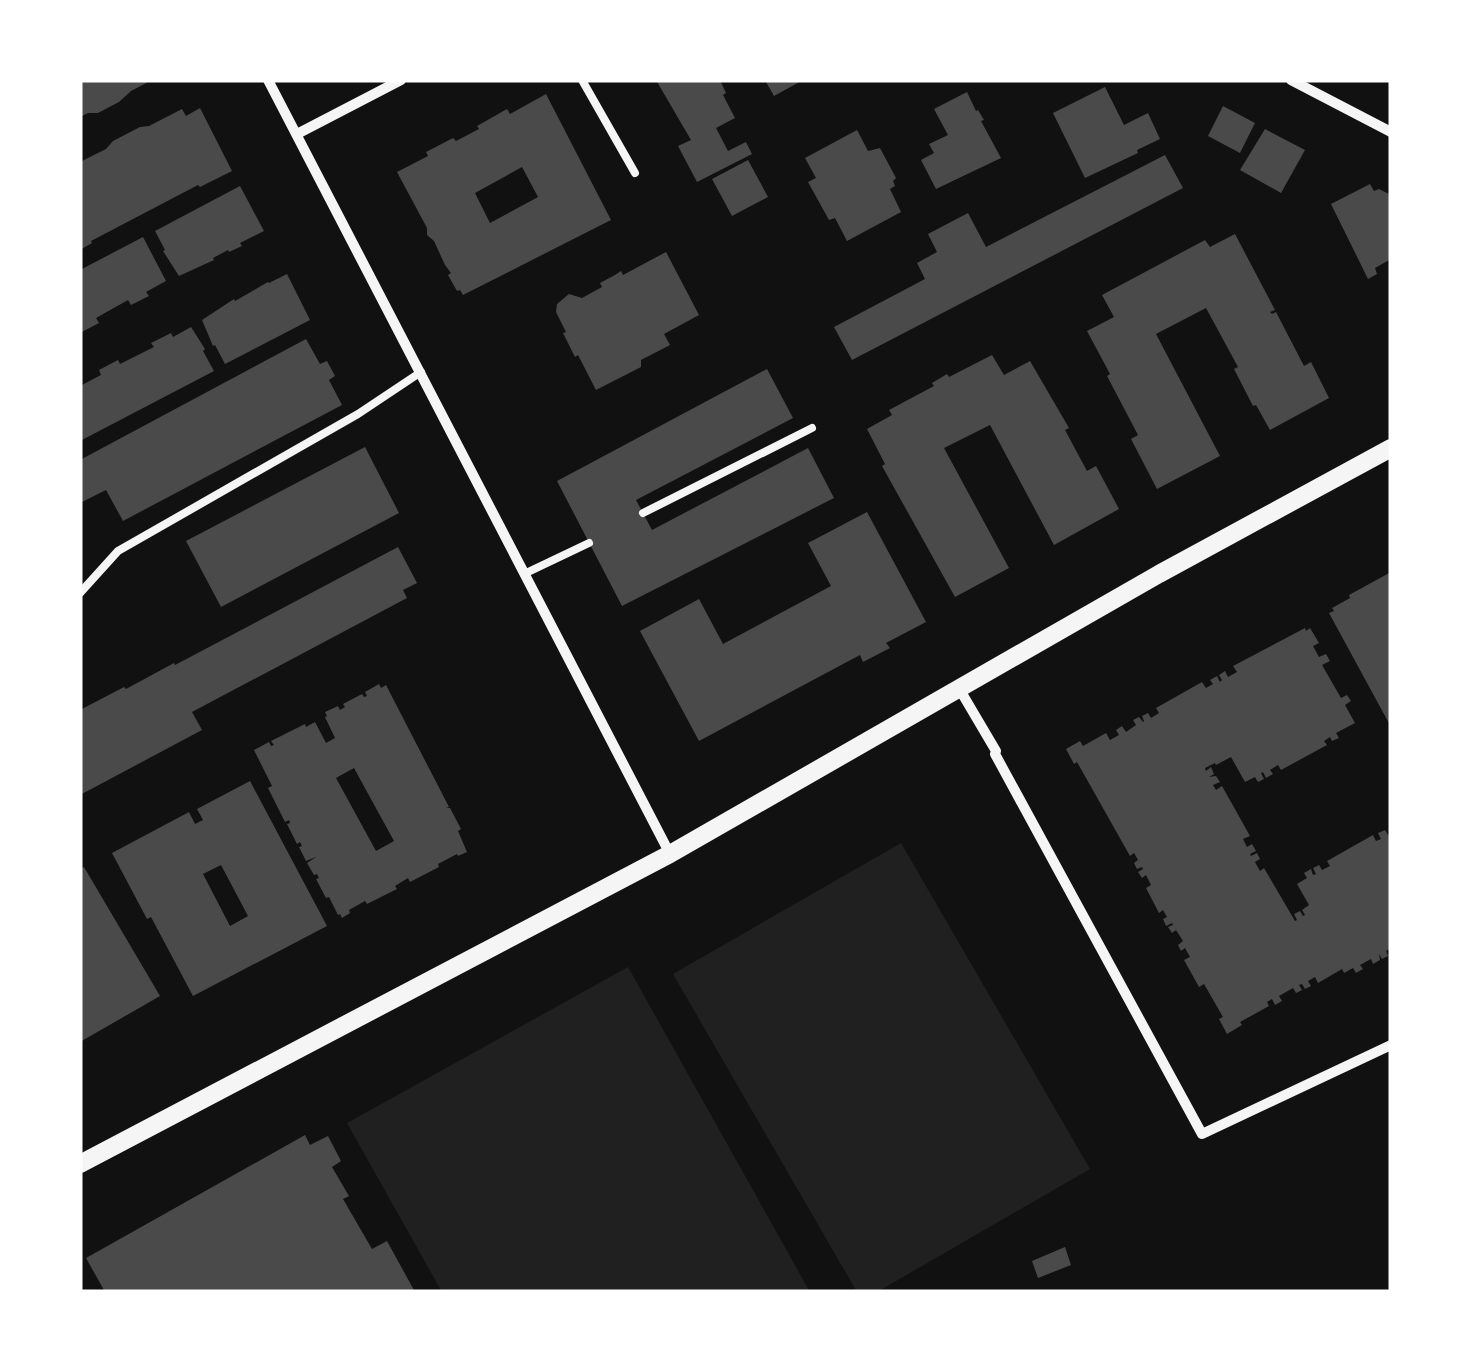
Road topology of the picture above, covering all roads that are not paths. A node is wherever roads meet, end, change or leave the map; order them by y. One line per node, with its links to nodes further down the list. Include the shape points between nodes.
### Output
1 (268, 80): 6 (street)
2 (402, 80): 6 (street)
3 (582, 80): 7 (lane)
4 (1291, 80): 5 (street)
5 (1391, 132)
6 (296, 134): 8 (street)
7 (634, 173)
8 (421, 372): 13 (street); 14 (lane, via 118,551)
9 (812, 428): 11 (lane)
10 (1391, 448): 15 (street)
11 (643, 513)
12 (589, 543): 13 (lane)
13 (526, 573): 16 (street)
14 (80, 593)
15 (960, 690): 16 (street); 17 (street, via 1202,1134)
16 (670, 854): 18 (street)
17 (1391, 1045)
18 (80, 1164)

